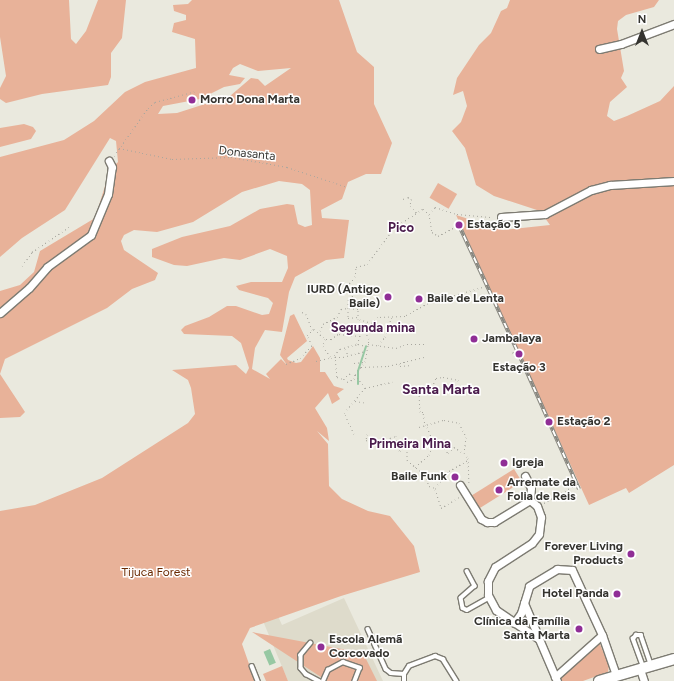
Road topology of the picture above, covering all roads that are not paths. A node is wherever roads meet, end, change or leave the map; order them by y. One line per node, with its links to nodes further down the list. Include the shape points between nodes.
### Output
1 (674, 24): 2 (street, via 613,47)
2 (599, 49)
3 (109, 161): 6 (street, via 112,167 108,194 91,235 47,267 29,288)
4 (674, 181): 5 (street, via 620,183 600,187 553,211)
5 (501, 217)
6 (0, 313)
7 (525, 476): 9 (street, via 531,488)
8 (460, 485): 9 (street, via 481,519 487,522 494,522)
9 (530, 500): 11 (street, via 537,506 542,517 536,539 500,563 492,572 487,587)
10 (467, 571): 11 (lane, via 475,586 461,598 463,608 467,610)
11 (489, 598): 13 (street, via 496,610)
12 (524, 603): 13 (street); 15 (street, via 529,586 557,569 568,569 575,574); 16 (street)
13 (514, 624): 16 (street)
14 (368, 629): 21 (lane, via 386,669 391,673)
15 (602, 635): 22 (street); 23 (street)
16 (539, 639): 23 (street)
17 (311, 643): 25 (lane, via 301,655 301,668)
18 (674, 659): 20 (main road)
19 (252, 666): 24 (lane)
20 (645, 668): 20 (lane, via 634,639 636,635 641,635); 22 (main road); 31 (street)
21 (404, 674): 28 (lane); 29 (lane, via 409,666 435,656 443,659)
22 (616, 675): 30 (main road)
23 (556, 679)
24 (258, 681)
25 (319, 681)
26 (323, 681): 27 (lane, via 328,670 343,662 360,668)
27 (355, 681)
28 (404, 681)
29 (457, 681)
30 (599, 681)
31 (644, 681)

